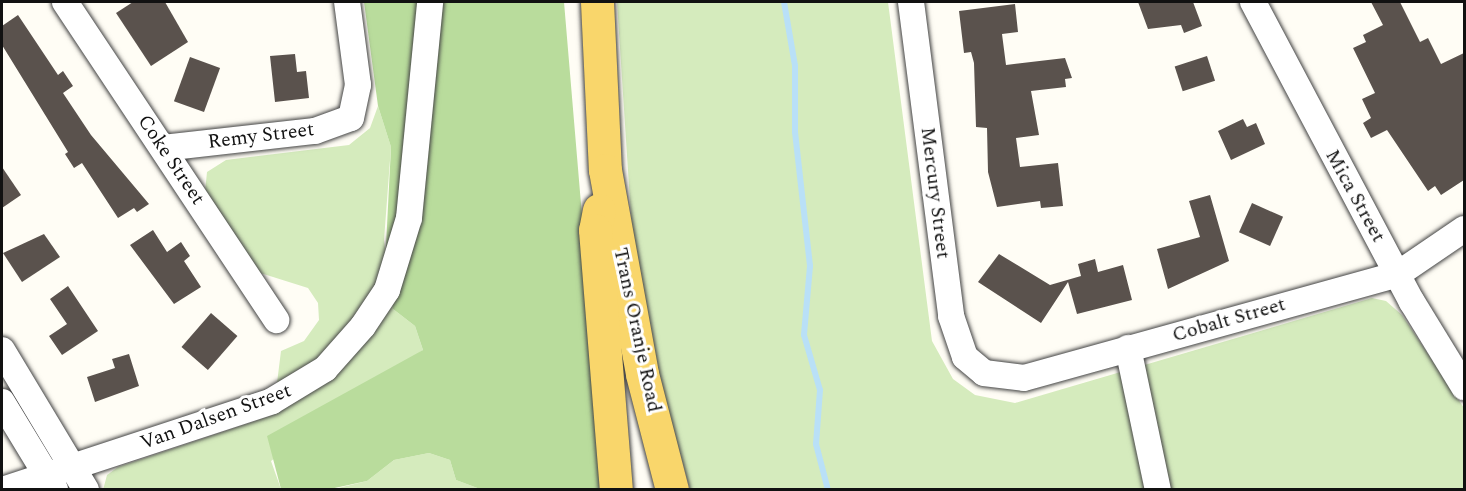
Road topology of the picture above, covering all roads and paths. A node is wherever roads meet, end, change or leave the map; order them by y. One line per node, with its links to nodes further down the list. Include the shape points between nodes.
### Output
1 (65, 2): 7 (street, Coke Street)
2 (347, 2): 7 (street, Remy Street, via 358,85 354,113 344,123 315,131)
3 (430, 2): 17 (street, Van Dalsen Street, via 409,218 387,290 363,327 325,369 272,401)
4 (597, 2): 8 (main road, Trans Oranje Road)
5 (911, 2): 14 (street, Mercury Street, via 951,316 965,357)
6 (1252, 2): 10 (street, Mica Street)
7 (164, 148): 11 (street, Coke Street)
8 (605, 170): 21 (main road, Trans Oranje Road, via 595,230); 22 (main road, Trans Oranje Road, via 642,374)
9 (1464, 229): 10 (street, Cobalt Street)
10 (1398, 274): 12 (street, Cobalt Street); 15 (street, Mica Street)
11 (276, 320)
12 (1128, 348): 14 (street, Cobalt Street, via 1024,378); 23 (street)
13 (2, 350): 17 (street)
14 (984, 373)
15 (1464, 387)
16 (2, 402): 18 (street)
17 (72, 467): 18 (street, Van Dalsen Street); 20 (street)
18 (51, 483): 19 (street, Van Dalsen Street)
19 (2, 489)
20 (86, 489)
21 (616, 489)
22 (672, 489)
23 (1158, 489)

